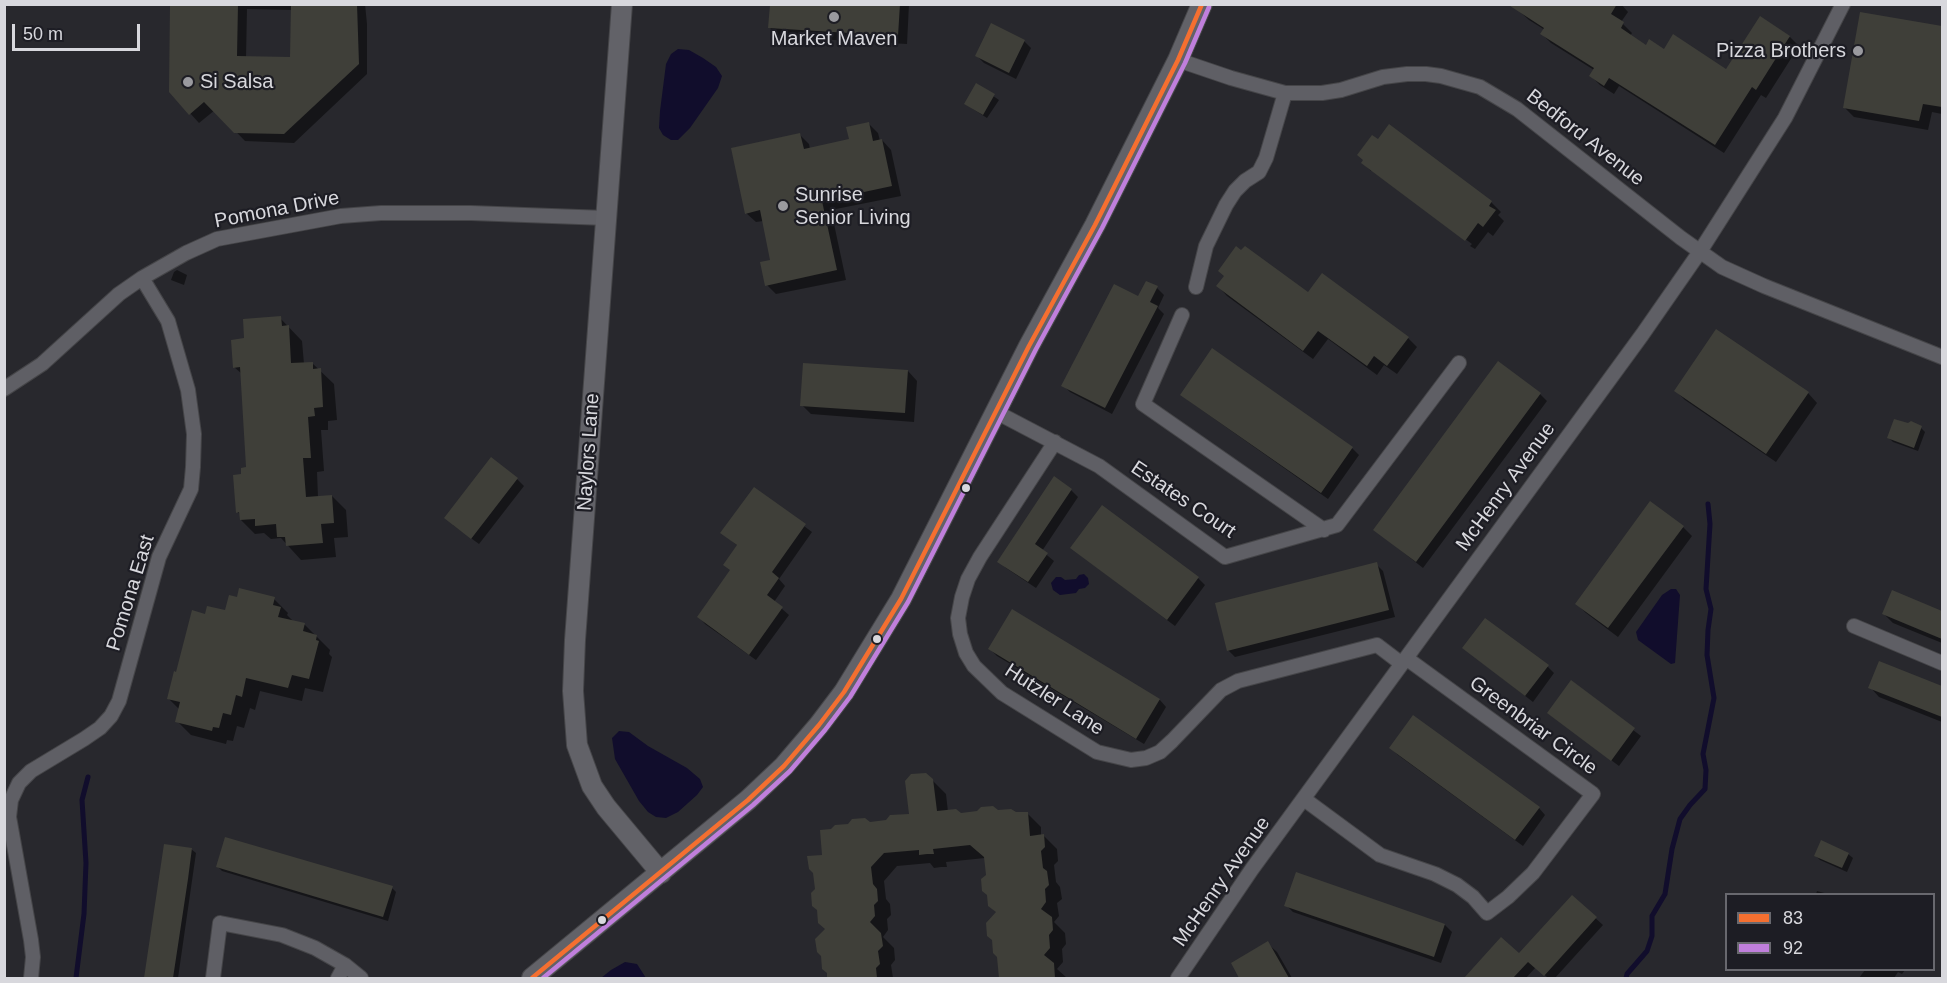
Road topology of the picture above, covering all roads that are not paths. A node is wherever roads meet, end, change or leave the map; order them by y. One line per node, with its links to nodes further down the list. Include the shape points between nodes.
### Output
1 (622, 4): 6 (main road, Naylors Lane)
2 (1202, 4): 4 (main road)
3 (1843, 4): 7 (street, McHenry Avenue, via 1785,118)
4 (1178, 60): 5 (street, Bedford Avenue); 14 (main road)
5 (1285, 93): 7 (street, Bedford Avenue, via 1322,93 1407,74 1434,75 1480,87 1517,109); 9 (street, via 1271,147 1259,172 1240,186 1226,205 1206,246)
6 (606, 218): 8 (street, Pomona Drive, via 414,212 341,216 217,239); 21 (main road, Naylors Lane, via 575,640 574,724 592,786)
7 (1699, 253): 11 (street, Bedford Avenue, via 1764,286); 18 (street, McHenry Avenue)
8 (142, 278): 13 (street, Pomona Drive, via 101,308 42,364); 23 (street, Pomona East, via 168,321 188,390 194,434 191,489 159,557 119,701 111,716 100,728 31,771 19,783 11,800 9,817 33,957)
9 (1196, 287)
10 (1182, 315): 16 (street, via 1143,404)
11 (1942, 357)
12 (1459, 363): 16 (street, Estates Court, via 1336,525)
13 (4, 389)
14 (996, 412): 15 (street, Estates Court); 21 (main road, via 901,599 844,692 784,766)
15 (1055, 442): 16 (street, Estates Court, via 1099,466 1225,556); 18 (street, Hutzler Lane, via 968,579 958,618 960,634 966,653 988,682 1096,752 1131,760 1160,752 1221,690 1238,681 1377,645)
16 (1324, 530)
17 (1854, 626): 19 (street)
18 (1404, 661): 20 (street, McHenry Avenue); 20 (street, Greenbriar Circle, via 1593,794 1533,873 1487,913 1457,885 1380,855)
19 (1942, 663)
20 (1304, 799): 28 (street, McHenry Avenue)
21 (661, 873): 27 (main road)
22 (345, 965): 24 (street, via 282,935 220,923); 25 (street); 26 (street)
23 (31, 978)
24 (213, 978)
25 (338, 978)
26 (361, 978)
27 (532, 978)
28 (1178, 978)

